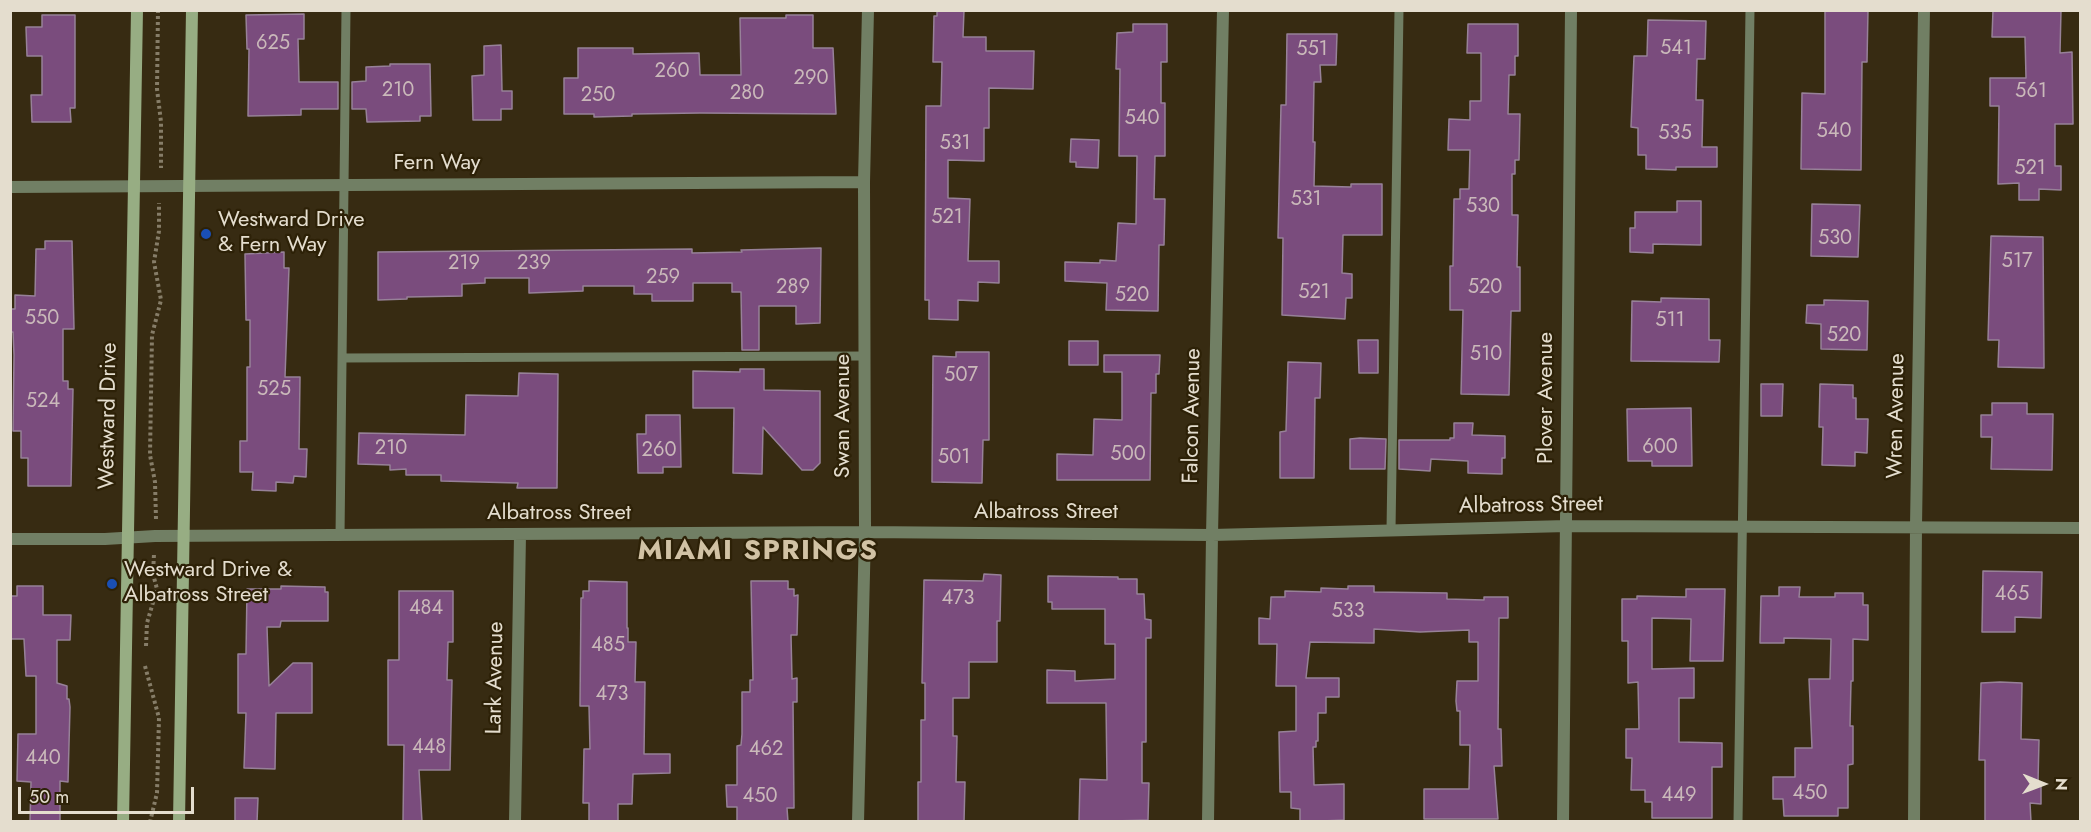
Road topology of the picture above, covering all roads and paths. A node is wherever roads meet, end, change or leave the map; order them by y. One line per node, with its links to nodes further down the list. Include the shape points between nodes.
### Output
1 (137, 10): 14 (street, Westward Drive)
2 (158, 10): 11 (path)
3 (192, 10): 15 (street)
4 (346, 10): 13 (lane)
5 (868, 10): 12 (street, Swan Avenue)
6 (1223, 10): 28 (street, Falcon Avenue)
7 (1399, 10): 25 (lane)
8 (1571, 10): 21 (street, Plover Avenue)
9 (1750, 10): 22 (lane)
10 (1924, 10): 23 (street, Wren Avenue)
11 (161, 177)
12 (864, 182): 13 (street, Fern Way); 18 (street, Swan Avenue)
13 (344, 185): 15 (street, Fern Way); 19 (lane)
14 (134, 186): 15 (street, Fern Way); 16 (street, Fern Way); 31 (street, Westward Drive)
15 (189, 186): 29 (street)
16 (10, 187)
17 (159, 205): 20 (path, via 154,262 161,300 152,335 150,455)
18 (865, 356): 19 (lane); 26 (street, Swan Avenue)
19 (342, 358): 30 (lane)
20 (156, 524)
21 (1567, 526): 22 (street, Albatross Street); 25 (street, Albatross Street); 42 (street, Plover Avenue)
22 (1742, 526): 23 (street, Albatross Street); 43 (lane)
23 (1916, 526): 24 (street, Albatross Street); 44 (street, Wren Avenue)
24 (2080, 528)
25 (1390, 530): 28 (street, Albatross Street)
26 (865, 532): 27 (street, Albatross Street); 28 (street, Albatross Street); 40 (street, Swan Avenue)
27 (520, 535): 30 (street, Albatross Street); 39 (street, Lark Avenue)
28 (1212, 535): 41 (street, Falcon Avenue)
29 (184, 536): 30 (street, Albatross Street); 31 (street, Albatross Street); 38 (street)
30 (340, 536)
31 (129, 537): 32 (street, Albatross Street); 36 (street, Westward Drive)
32 (10, 539)
33 (154, 549): 34 (path, via 157,589 147,623)
34 (146, 650)
35 (145, 661): 37 (path, via 159,718 157,793)
36 (123, 822)
37 (150, 822)
38 (179, 822)
39 (514, 822)
40 (858, 822)
41 (1208, 822)
42 (1563, 822)
43 (1738, 822)
44 (1914, 822)

